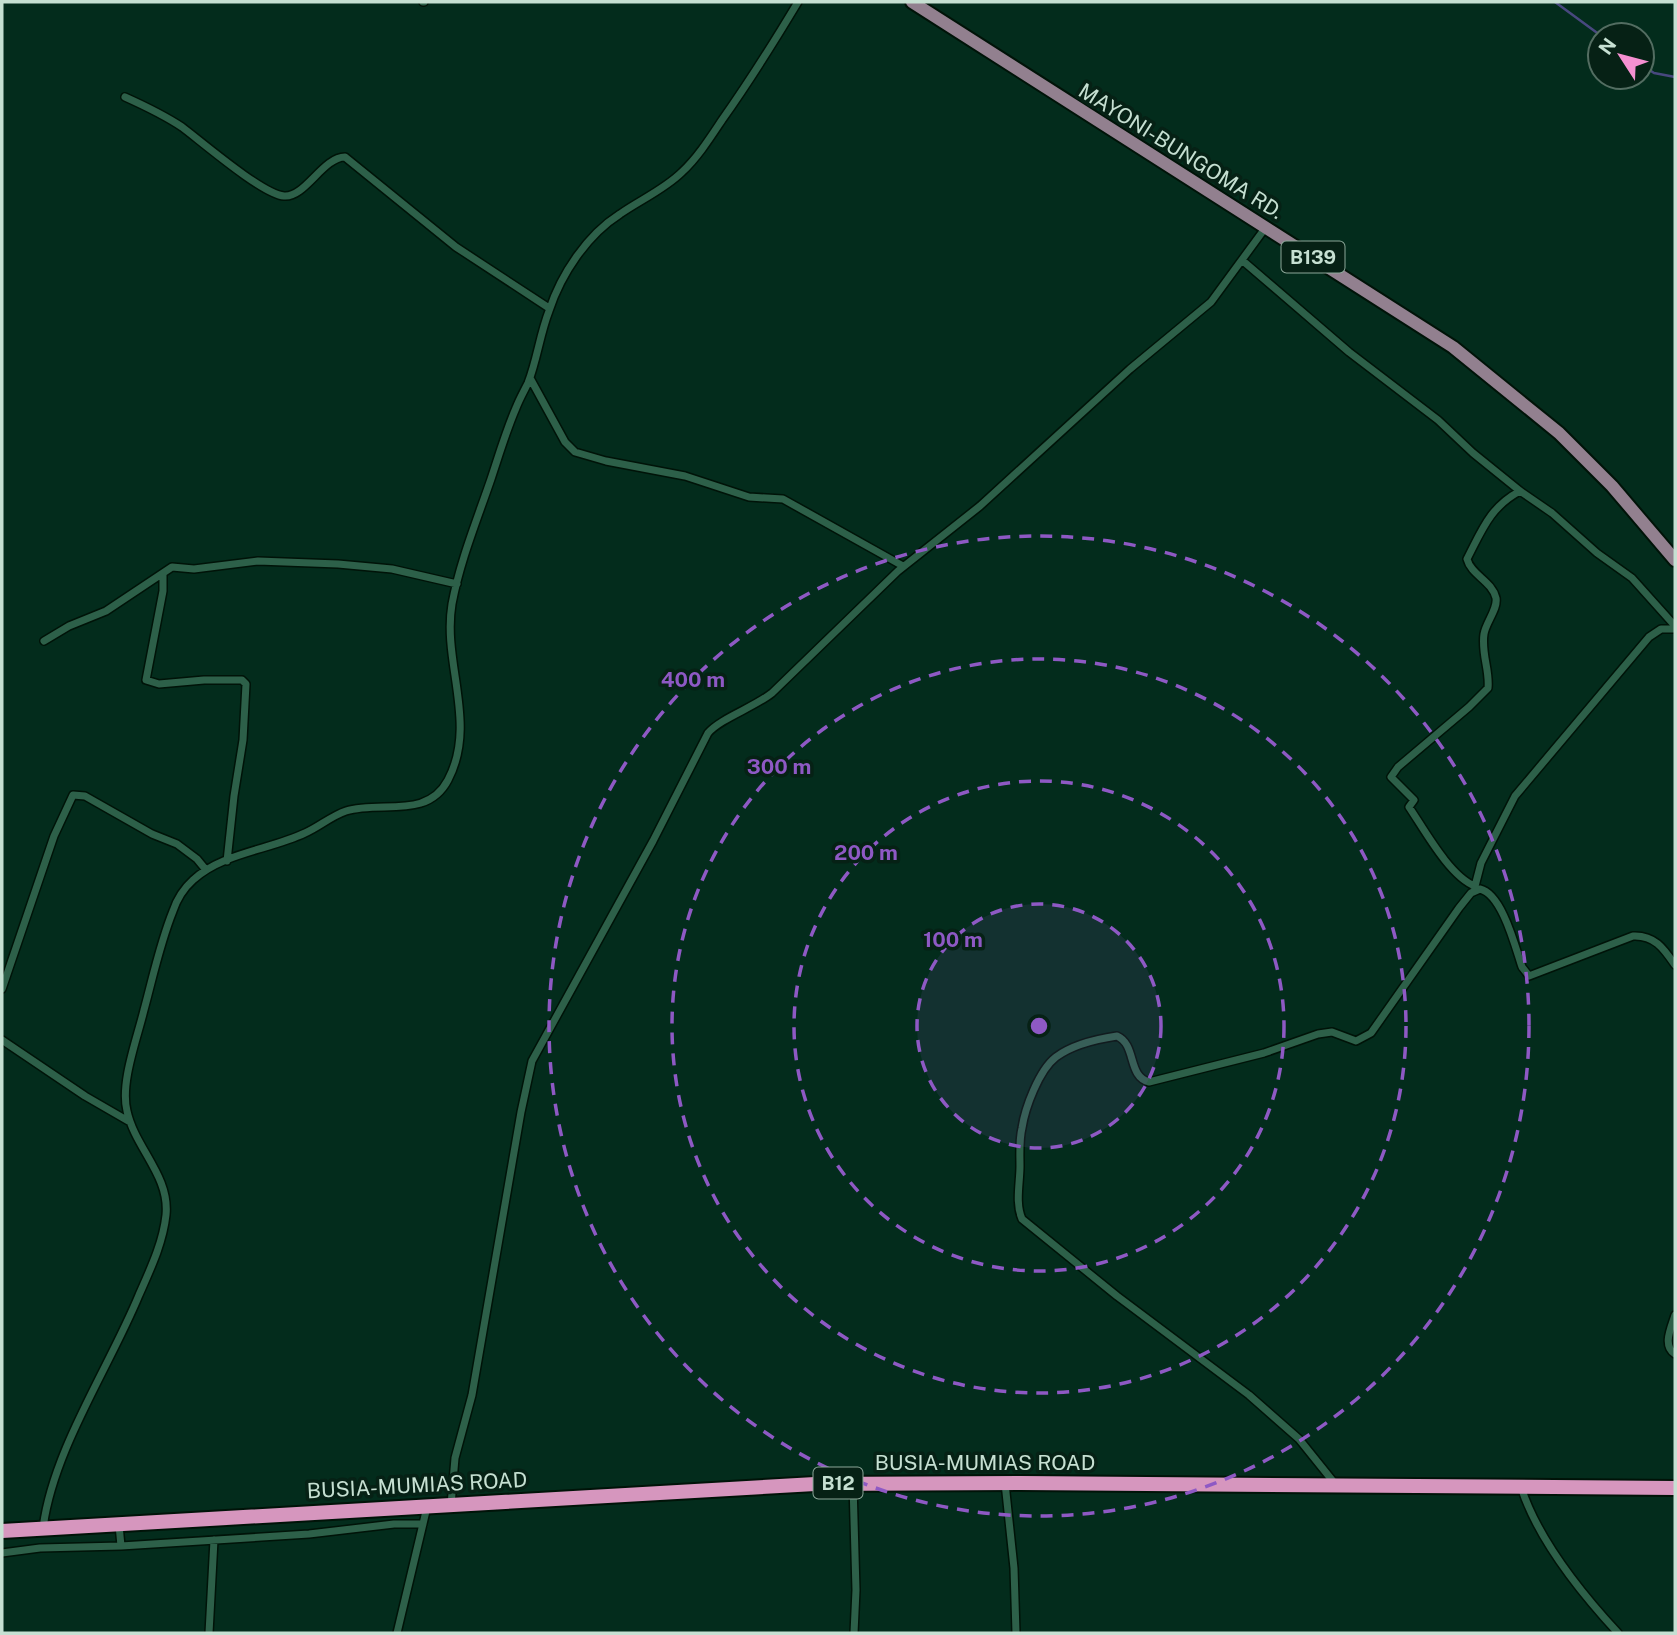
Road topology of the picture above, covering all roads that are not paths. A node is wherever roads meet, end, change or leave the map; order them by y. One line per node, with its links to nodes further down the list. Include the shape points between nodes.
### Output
1 (798, 2): 6 (street, via 687,168 598,231 568,271)
2 (912, 2): 4 (main road, MAYONI-BUNGOMA RD. / B139)
3 (125, 97): 6 (street, via 174,122 281,196 292,195 335,159 345,157 456,247)
4 (1266, 227): 5 (street); 9 (main road, MAYONI-BUNGOMA RD. / B139, via 1427,329 1509,392 1603,476)
5 (1242, 261): 8 (street); 10 (street, via 1207,306 1130,369 980,506)
6 (550, 308): 7 (street)
7 (530, 378): 10 (street, via 575,452 685,476 749,497 783,499); 12 (street, via 506,434)
8 (1520, 491): 13 (street, via 1632,578); 17 (street, via 1489,516 1467,559 1496,603 1484,638 1488,688 1391,777 1414,800 1409,807 1453,869)
9 (1675, 560)
10 (903, 566): 29 (street, via 772,693 708,733 538,1048 524,1092)
11 (163, 573): 12 (street, via 176,567 298,562 392,569); 14 (street, via 106,611); 15 (street, via 146,680 159,684 242,680 246,684)
12 (457, 584): 15 (street, via 449,636 460,721 454,766 442,790 417,805 348,811 303,834)
13 (1675, 628): 17 (street, via 1661,628 1649,637 1522,786 1490,843)
14 (44, 641)
15 (227, 861): 16 (street)
16 (206, 870): 19 (street, via 169,840 85,796 73,795 54,836); 21 (street, via 180,895 163,938 126,1085)
17 (1475, 888): 18 (street, via 1487,891 1498,904 1529,976 1642,935 1654,939); 26 (street, via 1371,1033 1361,1040 1332,1032 1318,1034 1251,1057 1149,1082 1137,1075 1122,1038 1100,1039 1053,1060 1037,1085 1022,1126 1021,1219 1259,1404 1299,1439)
18 (1675, 965)
19 (2, 989)
20 (2, 1040): 21 (street)
21 (130, 1123): 33 (street, via 165,1193 163,1233 133,1311 59,1468)
22 (1675, 1315): 23 (street, via 1668,1346)
23 (1675, 1354)
24 (853, 1483): 25 (highway, BUSIA-MUMIAS ROAD / B12); 29 (highway, BUSIA-MUMIAS ROAD / B12); 40 (street)
25 (1005, 1483): 26 (highway, BUSIA-MUMIAS ROAD / B12); 41 (street)
26 (1337, 1486): 27 (highway, BUSIA-MUMIAS ROAD / B12)
27 (1521, 1487): 28 (highway, BUSIA-MUMIAS ROAD / B12); 42 (street, via 1541,1533)
28 (1675, 1488)
29 (450, 1505): 30 (highway, BUSIA-MUMIAS ROAD / B12)
30 (427, 1506): 31 (street); 32 (highway, BUSIA-MUMIAS ROAD / B12)
31 (423, 1524): 35 (street); 39 (street)
32 (119, 1525): 33 (highway, BUSIA-MUMIAS ROAD / B12); 36 (street)
33 (43, 1528): 34 (highway, BUSIA-MUMIAS ROAD / B12)
34 (2, 1531)
35 (214, 1540): 36 (street); 38 (street)
36 (121, 1546): 37 (street)
37 (2, 1553)
38 (209, 1633)
39 (397, 1633)
40 (854, 1633)
41 (1016, 1633)
42 (1618, 1633)

